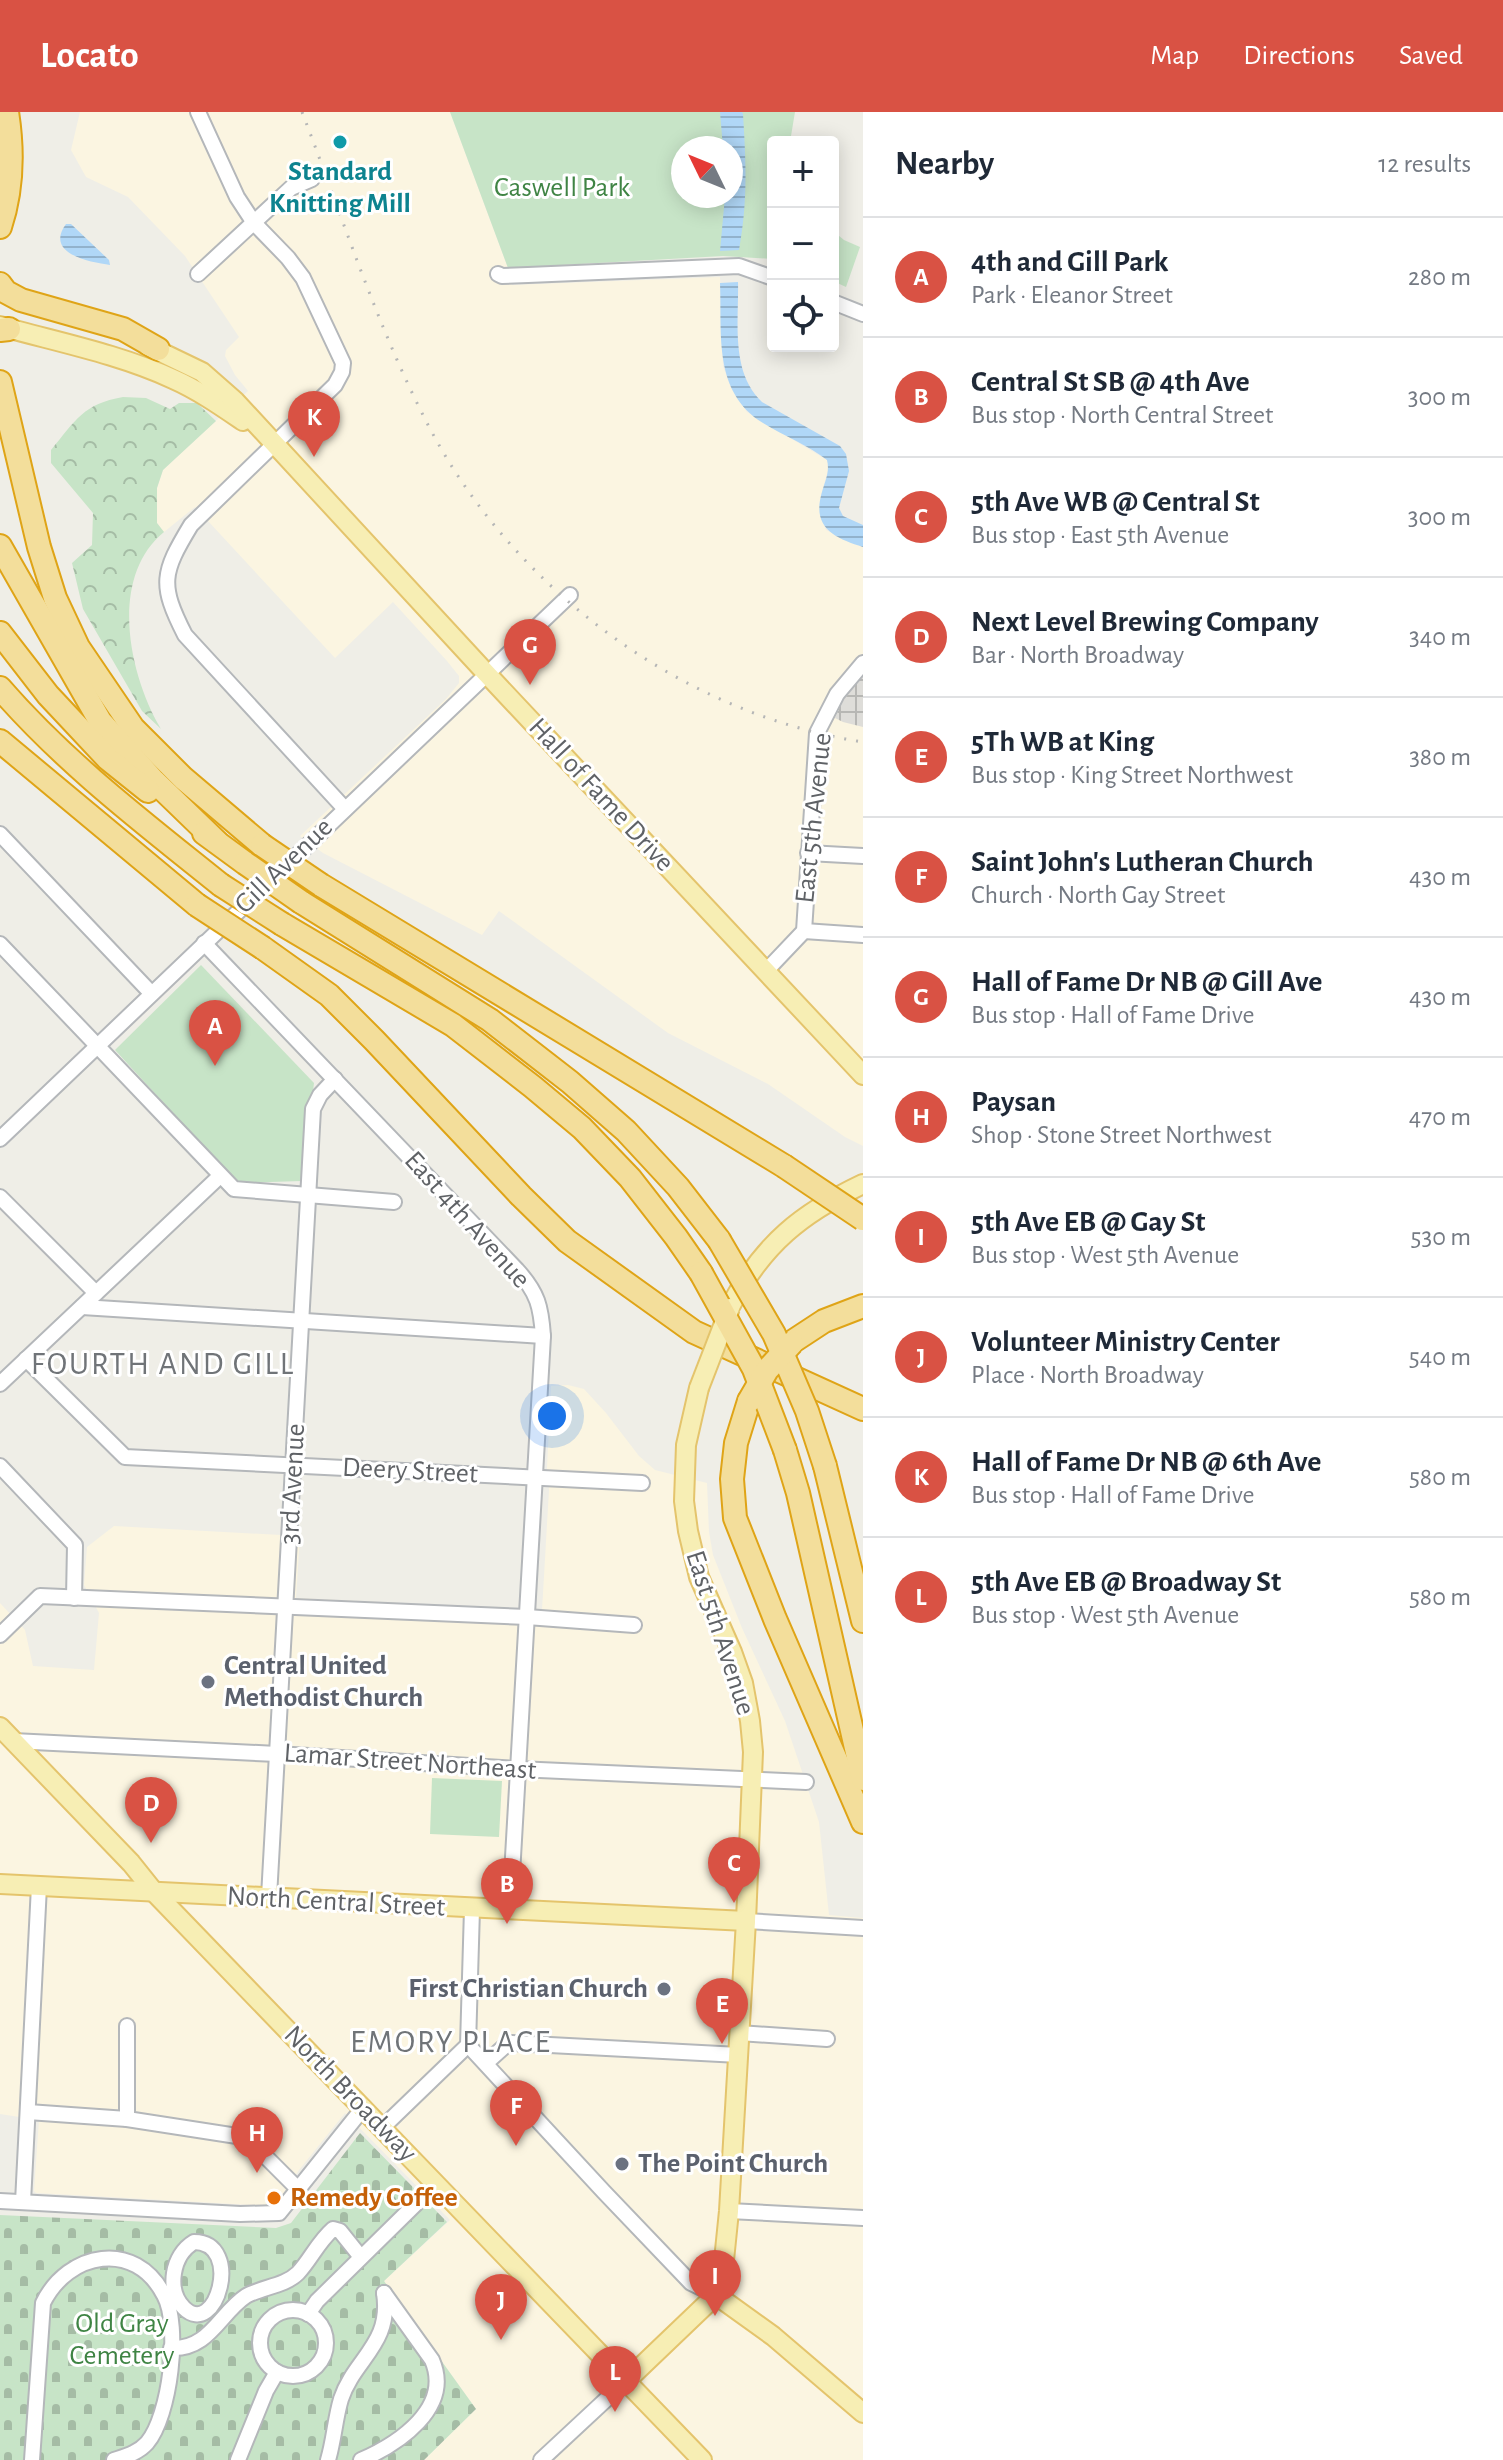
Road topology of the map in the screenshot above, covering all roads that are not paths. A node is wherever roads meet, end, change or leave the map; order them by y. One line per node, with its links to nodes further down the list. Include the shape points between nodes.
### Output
1 (7, 112): 5 (highway, via 11,159)
2 (198, 112): 4 (street)
3 (312, 179): 4 (street, via 291,188)
4 (254, 223): 6 (street); 16 (street, via 303,278 343,363 335,385)
5 (1, 227)
6 (198, 274)
7 (498, 274): 8 (street, via 739,266)
8 (767, 276)
9 (0, 284): 14 (highway, via 21,300 123,329)
10 (0, 301): 14 (main road, Hall of Fame Drive)
11 (839, 304): 12 (street)
12 (863, 314)
13 (3, 328): 16 (main road, Hall of Fame Drive, via 173,379)
14 (158, 349): 16 (main road, Hall of Fame Drive, via 202,372)
15 (0, 382): 44 (highway, bridge, via 55,598 78,647 133,728 183,778 262,845 321,885)
16 (274, 443): 21 (main road, Hall of Fame Drive); 24 (street, via 191,525 166,580 170,606 185,635)
17 (0, 546): 26 (highway, via 100,721)
18 (570, 595): 21 (street, Gill Avenue)
19 (0, 633): 26 (highway, via 108,759)
20 (863, 663): 27 (street, East 5th Avenue, via 837,694 817,733)
21 (486, 673): 24 (street, Gill Avenue); 33 (main road, Hall of Fame Drive)
22 (0, 688): 66 (highway, bridge, via 88,777 221,885 453,1025 582,1128 630,1178 701,1273 754,1369 798,1493)
23 (0, 741): 52 (highway, bridge, via 197,905 329,995 567,1241 694,1332)
24 (345, 809): 31 (street, Gill Avenue)
25 (0, 834): 34 (street)
26 (217, 842): 60 (highway, bridge, via 301,902 490,1020 626,1131 678,1187 719,1240 774,1334 807,1411)
27 (808, 853): 28 (street); 29 (street, East 5th Avenue)
28 (863, 856)
29 (804, 931): 30 (street); 33 (street, East 5th Avenue)
30 (863, 935)
31 (204, 943): 34 (street, Gill Avenue); 37 (street, East 4th Avenue)
32 (0, 944): 35 (street)
33 (766, 971): 36 (main road, Hall of Fame Drive)
34 (151, 993): 35 (street, Gill Avenue)
35 (96, 1047): 38 (street, Gill Avenue); 39 (street)
36 (863, 1075)
37 (335, 1079): 41 (street, 3rd Avenue, via 313,1109); 49 (street, East 4th Avenue, via 529,1283 541,1305)
38 (0, 1139)
39 (220, 1176): 41 (street, via 234,1189); 45 (street)
40 (863, 1184): 67 (main road, East 5th Avenue, bridge, via 820,1205 756,1263 731,1305 692,1410 684,1501 695,1564 743,1683)
41 (309, 1196): 43 (street); 48 (street, 3rd Avenue)
42 (0, 1197): 45 (street)
43 (394, 1202)
44 (863, 1219)
45 (96, 1293): 47 (street)
46 (863, 1306): 69 (highway, bridge, via 824,1321 792,1342 767,1370 749,1401 732,1479 735,1518)
47 (82, 1307): 48 (street); 50 (street)
48 (302, 1320): 49 (street); 53 (street, 3rd Avenue)
49 (543, 1336): 55 (street, East 4th Avenue)
50 (26, 1359): 51 (street); 53 (street, Deery Street, via 125,1457)
51 (0, 1384)
52 (863, 1409)
53 (294, 1465): 55 (street, Deery Street); 58 (street, 3rd Avenue)
54 (0, 1466): 57 (street, via 75,1545)
55 (536, 1478): 56 (street, Deery Street); 59 (street, East 4th Avenue)
56 (642, 1483)
57 (74, 1598): 58 (street); 62 (street, via 40,1596)
58 (286, 1607): 59 (street); 64 (street, 3rd Avenue)
59 (527, 1617): 61 (street); 65 (street, East 4th Avenue)
60 (863, 1621)
61 (634, 1625)
62 (0, 1635)
63 (7, 1734): 64 (street, Lamar Street Northeast); 72 (main road, North Broadway)
64 (277, 1754): 65 (street, Lamar Street Northeast); 73 (street, 3rd Avenue)
65 (517, 1769): 67 (street, Lamar Street Northeast); 75 (street, East 4th Avenue)
66 (863, 1779)
67 (753, 1781): 68 (street, Lamar Street Northeast); 76 (main road, East 5th Avenue)
68 (806, 1782)
69 (863, 1822)
70 (0, 1884): 71 (main road, North Central Street)
71 (39, 1886): 72 (main road, North Central Street); 85 (street)
72 (155, 1893): 73 (main road, North Central Street); 84 (main road, North Broadway)
73 (269, 1897): 74 (main road, North Central Street)
74 (472, 1909): 75 (main road, North Central Street); 81 (street)
75 (510, 1909): 76 (main road, North Central Street)
76 (746, 1921): 77 (street, North Central Street); 79 (main road, East 5th Avenue)
77 (863, 1928)
78 (127, 2026): 86 (street)
79 (739, 2033): 80 (street); 82 (main road, East 5th Avenue)
80 (827, 2039)
81 (468, 2045): 83 (street); 87 (street)
82 (739, 2055): 83 (street, via 512,2043); 92 (main road, East 5th Avenue)
83 (486, 2063): 95 (street, via 691,2283)
84 (364, 2107): 87 (main road, North Broadway); 89 (street)
85 (28, 2112): 86 (street); 91 (street)
86 (127, 2119): 89 (street, via 237,2136)
87 (383, 2127): 88 (main road, North Broadway)
88 (436, 2184): 94 (street); 100 (main road, North Broadway)
89 (299, 2190): 91 (street, via 279,2213 269,2214)
90 (0, 2201): 91 (street)
91 (23, 2202)
92 (729, 2211): 93 (street); 95 (main road, East 5th Avenue)
93 (863, 2218)
94 (360, 2256): 97 (street); 98 (street, via 333,2229 293,2277 247,2296 194,2344)
95 (716, 2295): 100 (main road); 101 (main road)
96 (170, 2297): 96 (street, via 180,2254 194,2242 207,2245 220,2266 218,2299 196,2314); 98 (street); 102 (street, via 139,2268 116,2259 87,2261 52,2286 40,2317)
97 (308, 2314): 99 (street, via 278,2314 264,2328 263,2358); 99 (street, via 322,2329 322,2359 297,2376)
98 (171, 2348): 103 (street, via 160,2421 145,2445)
99 (277, 2372): 104 (street)
100 (626, 2381): 107 (street); 108 (main road, North Broadway)
101 (863, 2413)
102 (32, 2460)
103 (114, 2460)
104 (238, 2460)
105 (328, 2460): 106 (street, via 341,2397 380,2332 384,2293 432,2360 436,2386 432,2402 412,2429)
106 (361, 2460)
107 (541, 2460)
108 (702, 2460)

